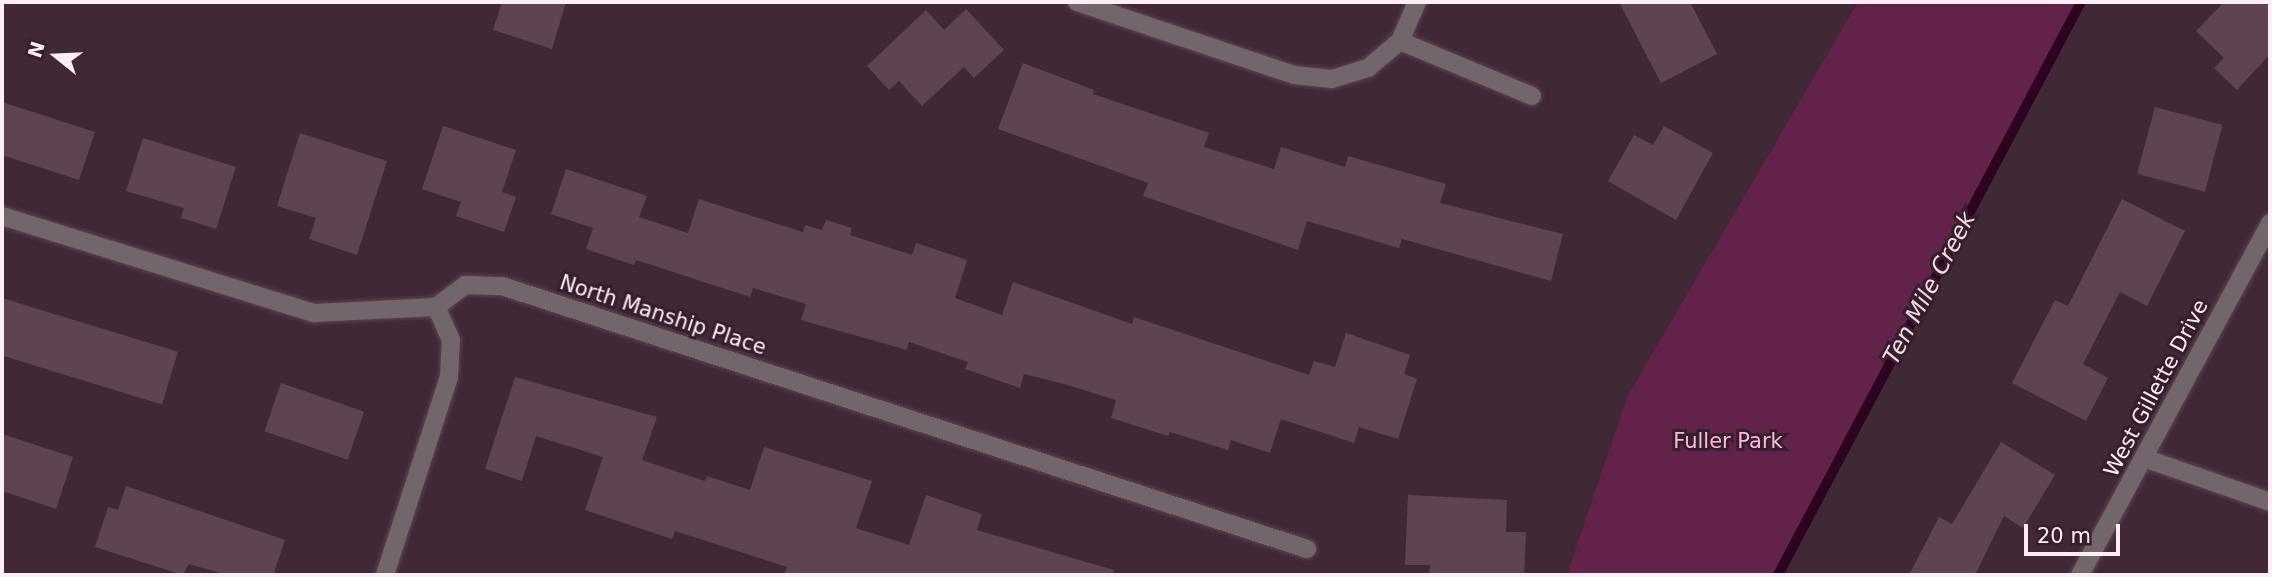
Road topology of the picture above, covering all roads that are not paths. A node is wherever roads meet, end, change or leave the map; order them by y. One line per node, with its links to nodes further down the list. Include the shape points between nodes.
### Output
1 (1077, 2): 3 (street, via 1294,75 1332,79 1368,68)
2 (1417, 2): 3 (street)
3 (1400, 41): 4 (street)
4 (1532, 96)
5 (2, 216): 7 (street, via 290,308 351,313 387,306)
6 (2270, 223): 8 (street, West Gillette Drive)
7 (436, 307): 10 (street, North Manship Place, via 465,285 502,286); 11 (street, via 451,340 449,377)
8 (2144, 458): 9 (street); 12 (street, West Gillette Drive)
9 (2270, 502)
10 (1307, 549)
11 (385, 575)
12 (2080, 575)

